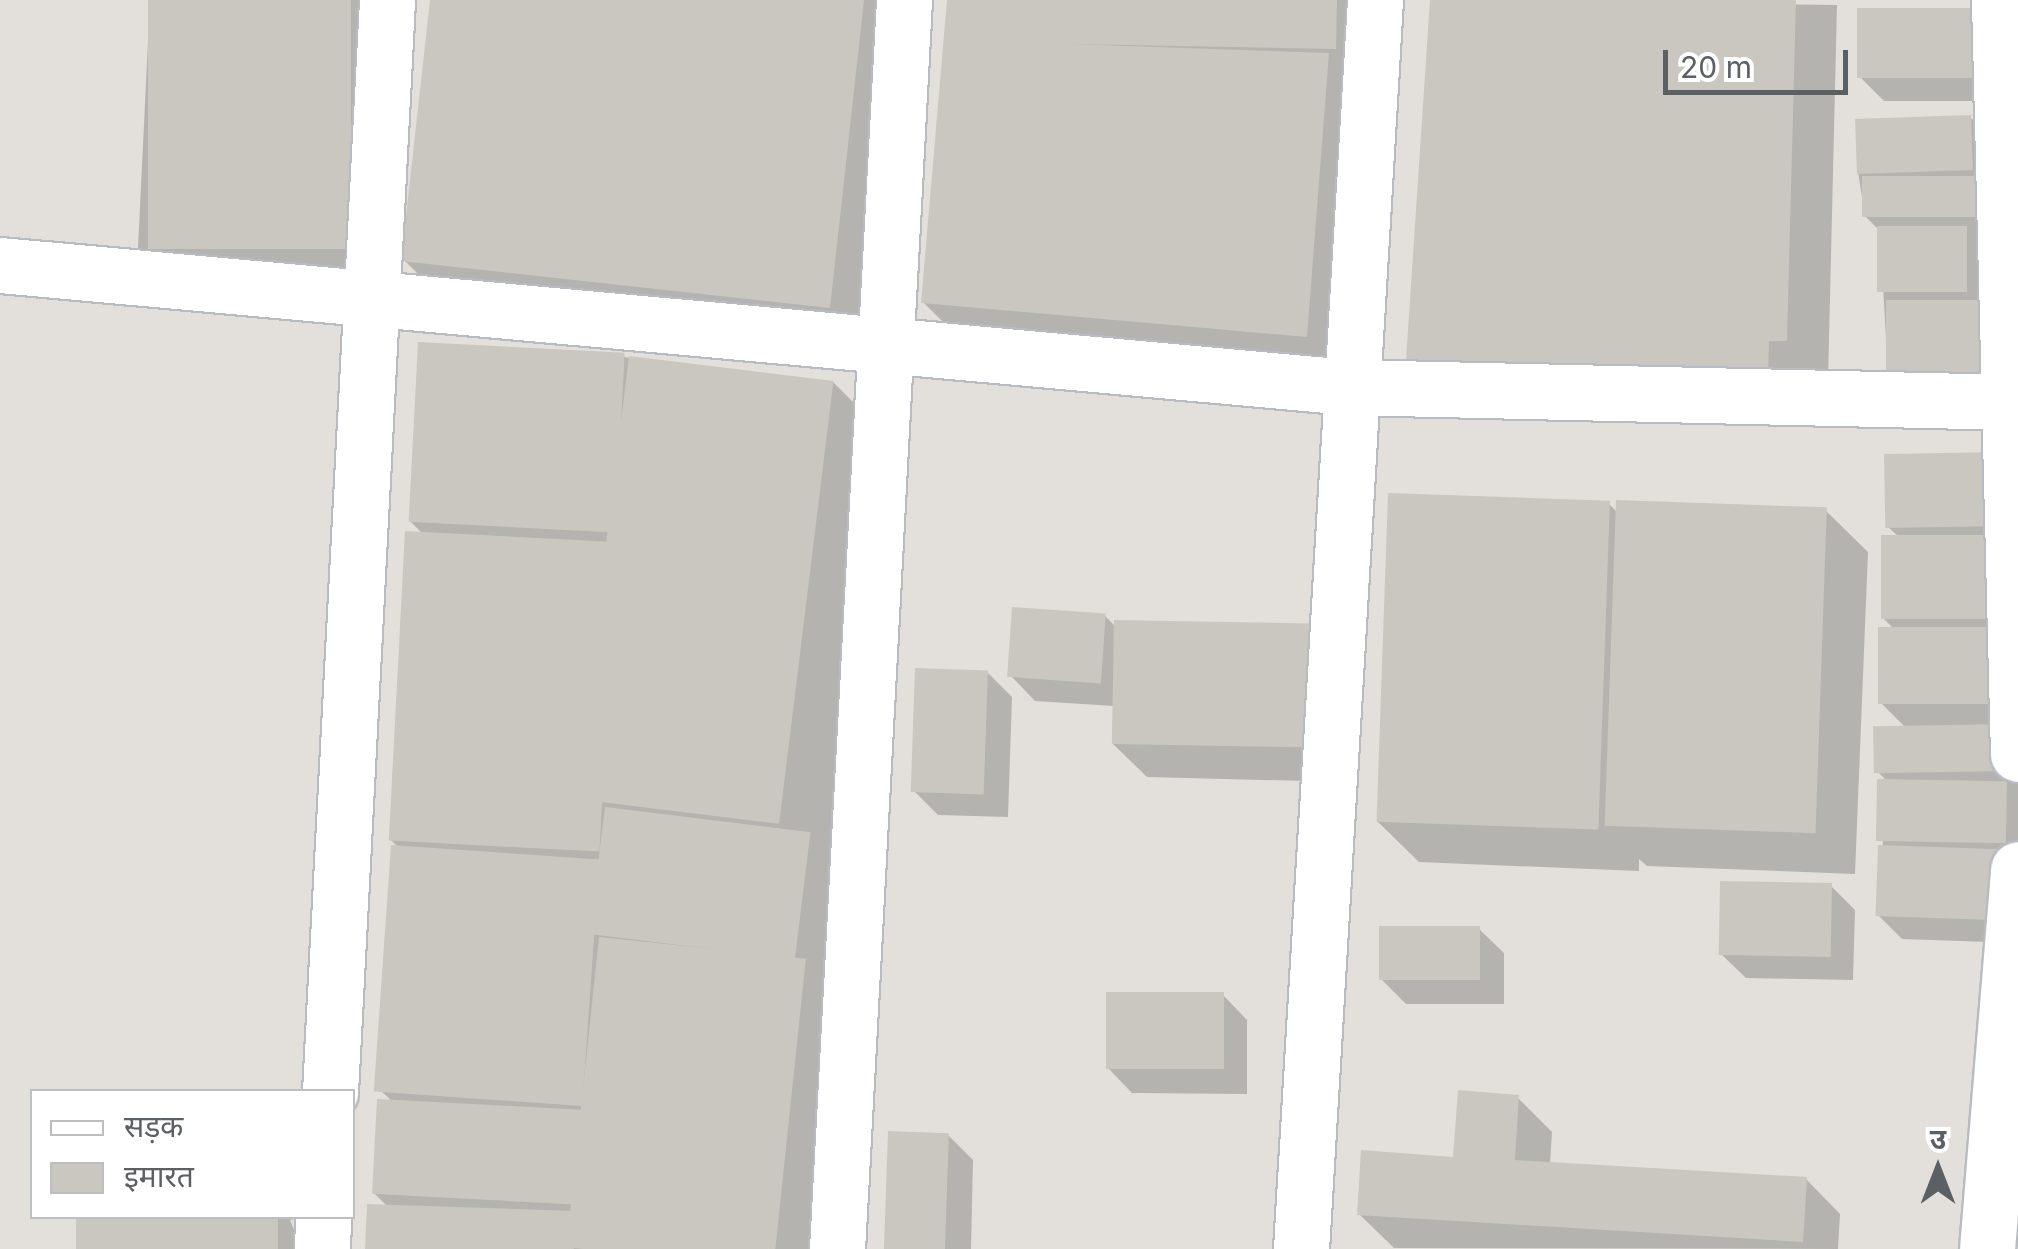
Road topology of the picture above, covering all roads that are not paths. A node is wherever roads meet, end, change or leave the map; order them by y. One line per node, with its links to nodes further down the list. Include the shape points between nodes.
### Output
1 (387, 0): 6 (street)
2 (904, 0): 7 (street)
3 (1375, 0): 8 (street)
4 (1999, 0): 9 (street)
5 (0, 265): 6 (street)
6 (369, 298): 7 (street); 12 (street)
7 (883, 343): 8 (street); 15 (street)
8 (1348, 387): 9 (street); 16 (street)
9 (2015, 402): 10 (street)
10 (2018, 754)
11 (2018, 869): 17 (street)
12 (330, 1089)
13 (324, 1219): 14 (street)
14 (322, 1249)
15 (837, 1249)
16 (1301, 1249)
17 (1987, 1249)

